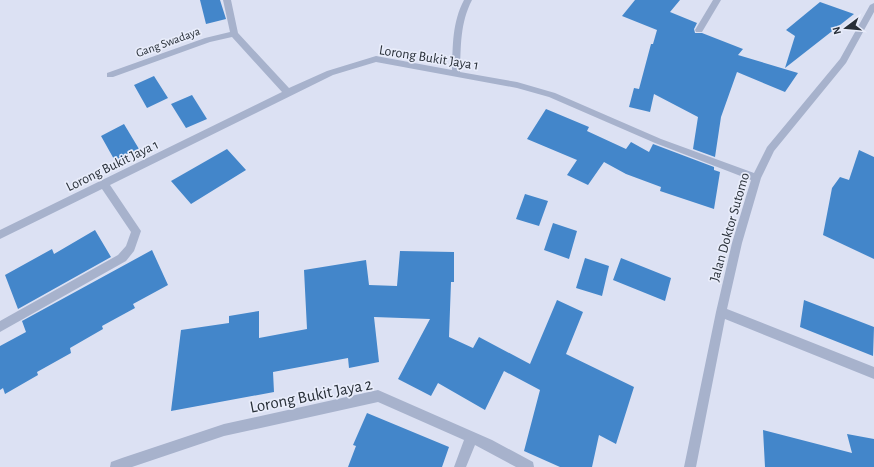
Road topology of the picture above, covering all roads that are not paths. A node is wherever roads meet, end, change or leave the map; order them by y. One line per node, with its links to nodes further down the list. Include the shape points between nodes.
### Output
1 (227, 0): 6 (street)
2 (468, 0): 7 (street, via 461,13 457,35)
3 (717, 0): 5 (street)
4 (874, 5): 10 (street, Jalan Doktor Sutomo, via 843,60 770,149)
5 (699, 30)
6 (234, 34): 8 (street, Gang Swadaya, via 208,40); 9 (street)
7 (456, 74): 9 (street, Lorong Bukit Jaya 1, via 376,59 330,73); 10 (street, Lorong Bukit Jaya 1, via 517,84 552,95 658,141)
8 (110, 75)
9 (288, 93): 11 (street, Lorong Bukit Jaya 1)
10 (756, 178): 13 (street, Jalan Doktor Sutomo)
11 (104, 184): 12 (street, Lorong Bukit Jaya 1); 14 (street, via 136,231 130,248 122,258)
12 (0, 235)
13 (721, 312): 15 (street); 20 (street, Jalan Doktor Sutomo)
14 (0, 327)
15 (874, 374)
16 (472, 438): 17 (street, Lorong Bukit Jaya 2, via 378,396 224,430); 18 (street); 19 (street, Lorong Bukit Jaya 2, via 488,444)
17 (116, 467)
18 (460, 467)
19 (528, 467)
20 (690, 467)

